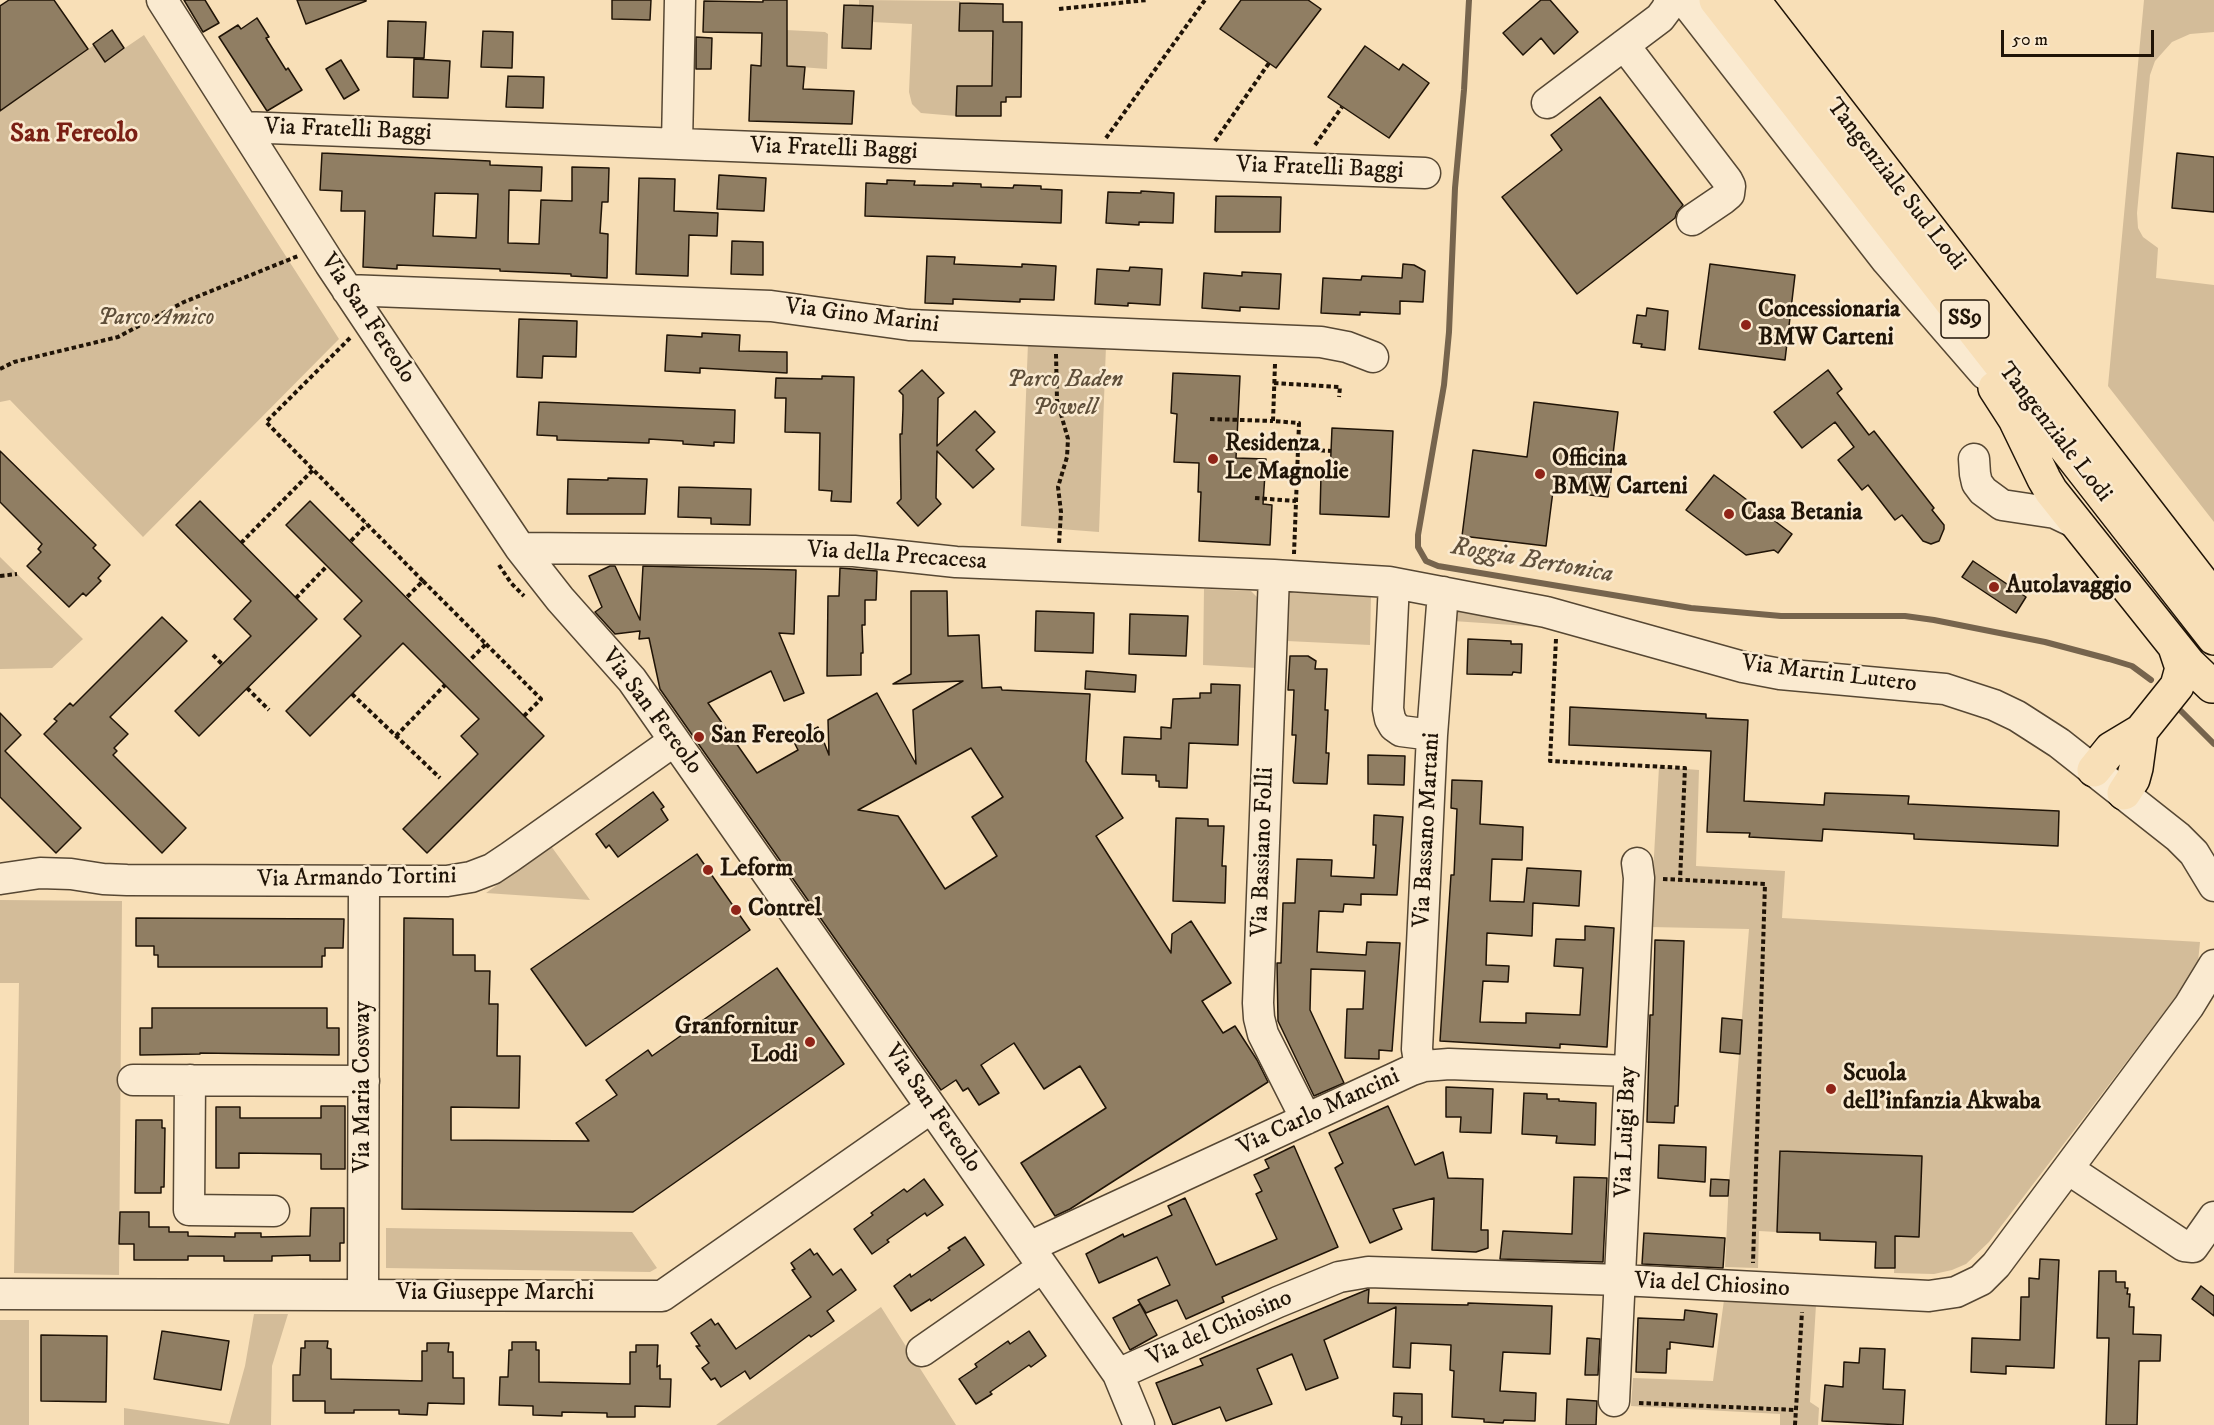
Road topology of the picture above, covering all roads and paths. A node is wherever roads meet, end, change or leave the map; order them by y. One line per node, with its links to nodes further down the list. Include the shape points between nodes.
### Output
1 (162, 0): 14 (street, Via San Fereolo)
2 (680, 0): 15 (street)
3 (1146, 0): 7 (path)
4 (1206, 0): 16 (path, via 1108,134)
5 (1753, 0): 55 (highway, Tangenziale Sud Lodi / SS9)
6 (1700, 6): 8 (street, via 1676,12); 21 (street); 23 (highway, Tangenziale Lodi / SS9)
7 (1059, 9)
8 (1665, 9): 9 (street)
9 (1624, 45): 11 (street); 19 (street, via 1730,186 1723,200)
10 (1269, 63): 17 (path, via 1214,143)
11 (1547, 103)
12 (1342, 107): 13 (path)
13 (1334, 119)
14 (243, 127): 15 (street, Via Fratelli Baggi); 22 (street, Via San Fereolo)
15 (677, 144): 16 (street, Via Fratelli Baggi)
16 (1104, 161): 17 (street, Via Fratelli Baggi)
17 (1210, 165): 18 (street, Via Fratelli Baggi)
18 (1425, 173)
19 (1692, 220)
20 (300, 255): 28 (path, via 184,302 118,337 14,362)
21 (1896, 271): 23 (street); 29 (street)
22 (347, 290): 24 (street, Via San Fereolo); 25 (street, Via Gino Marini, via 771,306 909,326)
23 (1957, 308): 29 (highway, via 1969,344); 57 (highway, Tangenziale Lodi / SS9)
24 (368, 321): 37 (path, via 266,422); 44 (street, Via San Fereolo)
25 (1058, 331): 26 (street, Via Gino Marini); 46 (path, via 1055,388 1068,439 1058,487)
26 (1276, 341): 27 (street, Via Gino Marini, via 1334,344); 30 (path)
27 (1374, 357)
28 (0, 369)
29 (1985, 374): 38 (highway, via 2016,419)
30 (1274, 383): 31 (path, via 1340,387); 33 (path)
31 (1339, 397)
32 (1210, 419): 33 (path)
33 (1273, 421): 34 (path, via 1299,423)
34 (1298, 449): 35 (path); 40 (path)
35 (1331, 451)
36 (1974, 459): 38 (street, via 1977,483 2002,505 2012,508)
37 (313, 470): 41 (path); 43 (path)
38 (2041, 497): 59 (highway, via 2078,524)
39 (1255, 498): 40 (path)
40 (1296, 501): 48 (path)
41 (367, 524): 42 (path); 50 (path)
42 (351, 541)
43 (241, 543)
44 (520, 548): 46 (street, Via della Precacesa, via 854,551 956,562); 73 (street, Via San Fereolo, via 632,680)
45 (327, 566): 53 (path)
46 (1059, 566): 48 (street, Via della Precacesa)
47 (17, 574): 49 (path)
48 (1284, 575): 51 (street, Via Martin Lutero); 89 (street, Via Bassiano Folli, via 1258,1003 1263,1034)
49 (0, 576)
50 (423, 581): 54 (path); 58 (path)
51 (1394, 583): 52 (street, Via Martin Lutero); 71 (street, via 1390,719 1401,731)
52 (1443, 592): 56 (street, Via Martin Lutero); 71 (street, Via Bassano Martani)
53 (296, 598)
54 (406, 598)
55 (2214, 598)
56 (1557, 615): 74 (street, Via Martin Lutero, via 1752,669 1945,689 2017,716); 79 (path, via 1550,761 1685,768)
57 (2214, 638)
58 (486, 644): 61 (path); 69 (path, via 541,699)
59 (2175, 647): 64 (highway, via 2182,668); 65 (highway)
60 (213, 655): 62 (path)
61 (469, 661)
62 (222, 664)
63 (445, 685): 72 (path)
64 (2176, 686): 65 (highway, via 2185,682); 70 (highway)
65 (2213, 686)
66 (247, 688): 68 (path)
67 (352, 694): 72 (path)
68 (269, 711)
69 (524, 716)
70 (2140, 731): 74 (highway, via 2111,749); 76 (highway, via 2136,768)
71 (1432, 735): 83 (street, Via Bassano Martani, via 1417,1049)
72 (396, 736): 75 (path)
73 (674, 741): 80 (street, Via Armando Tortini, via 492,869 447,881); 88 (street, Via San Fereolo)
74 (2094, 770): 76 (street, Via Martin Lutero)
75 (440, 778)
76 (2124, 793): 81 (street, Via Martin Lutero, via 2194,853)
77 (1638, 870): 79 (path); 84 (street, Via Luigi Bay)
78 (0, 879): 80 (street, Via Armando Tortini, via 40,873 103,879)
79 (1680, 880): 95 (path, via 1765,884)
80 (364, 881): 87 (street, Via Maria Cosway)
81 (2214, 886)
82 (2214, 965): 90 (street, Via del Chiosino, via 2189,1006)
83 (1420, 1067): 84 (street, Via Carlo Mancini, via 1449,1064); 89 (street, Via Carlo Mancini)
84 (1629, 1071): 94 (street, Via Luigi Bay)
85 (133, 1080): 86 (street)
86 (190, 1080): 87 (street); 91 (street, via 189,1210)
87 (364, 1081): 98 (street, Via Maria Cosway)
88 (931, 1108): 93 (street, Via San Fereolo); 98 (street, Via Giuseppe Marchi, via 662,1296)
89 (1306, 1119): 93 (street, Via Carlo Mancini)
90 (2068, 1169): 92 (street, via 2184,1246 2193,1247); 96 (street, Via del Chiosino, via 1996,1265 1981,1280 1956,1292 1929,1296)
91 (274, 1211)
92 (2214, 1217)
93 (1036, 1257): 99 (street, Via Carlo Mancini); 100 (street, Via San Fereolo)
94 (1621, 1280): 95 (street, Via del Chiosino); 100 (street, Via del Chiosino, via 1354,1274 1278,1302); 101 (street, Via Luigi Bay)
95 (1752, 1288): 96 (street, Via del Chiosino)
96 (1803, 1291): 102 (path)
97 (0, 1294): 98 (street, Via Giuseppe Marchi)
98 (363, 1294)
99 (922, 1351)
100 (1118, 1374): 103 (street, Via San Fereolo)
101 (1614, 1401): 102 (path)
102 (1796, 1410): 104 (path)
103 (1139, 1425)
104 (1795, 1425)

